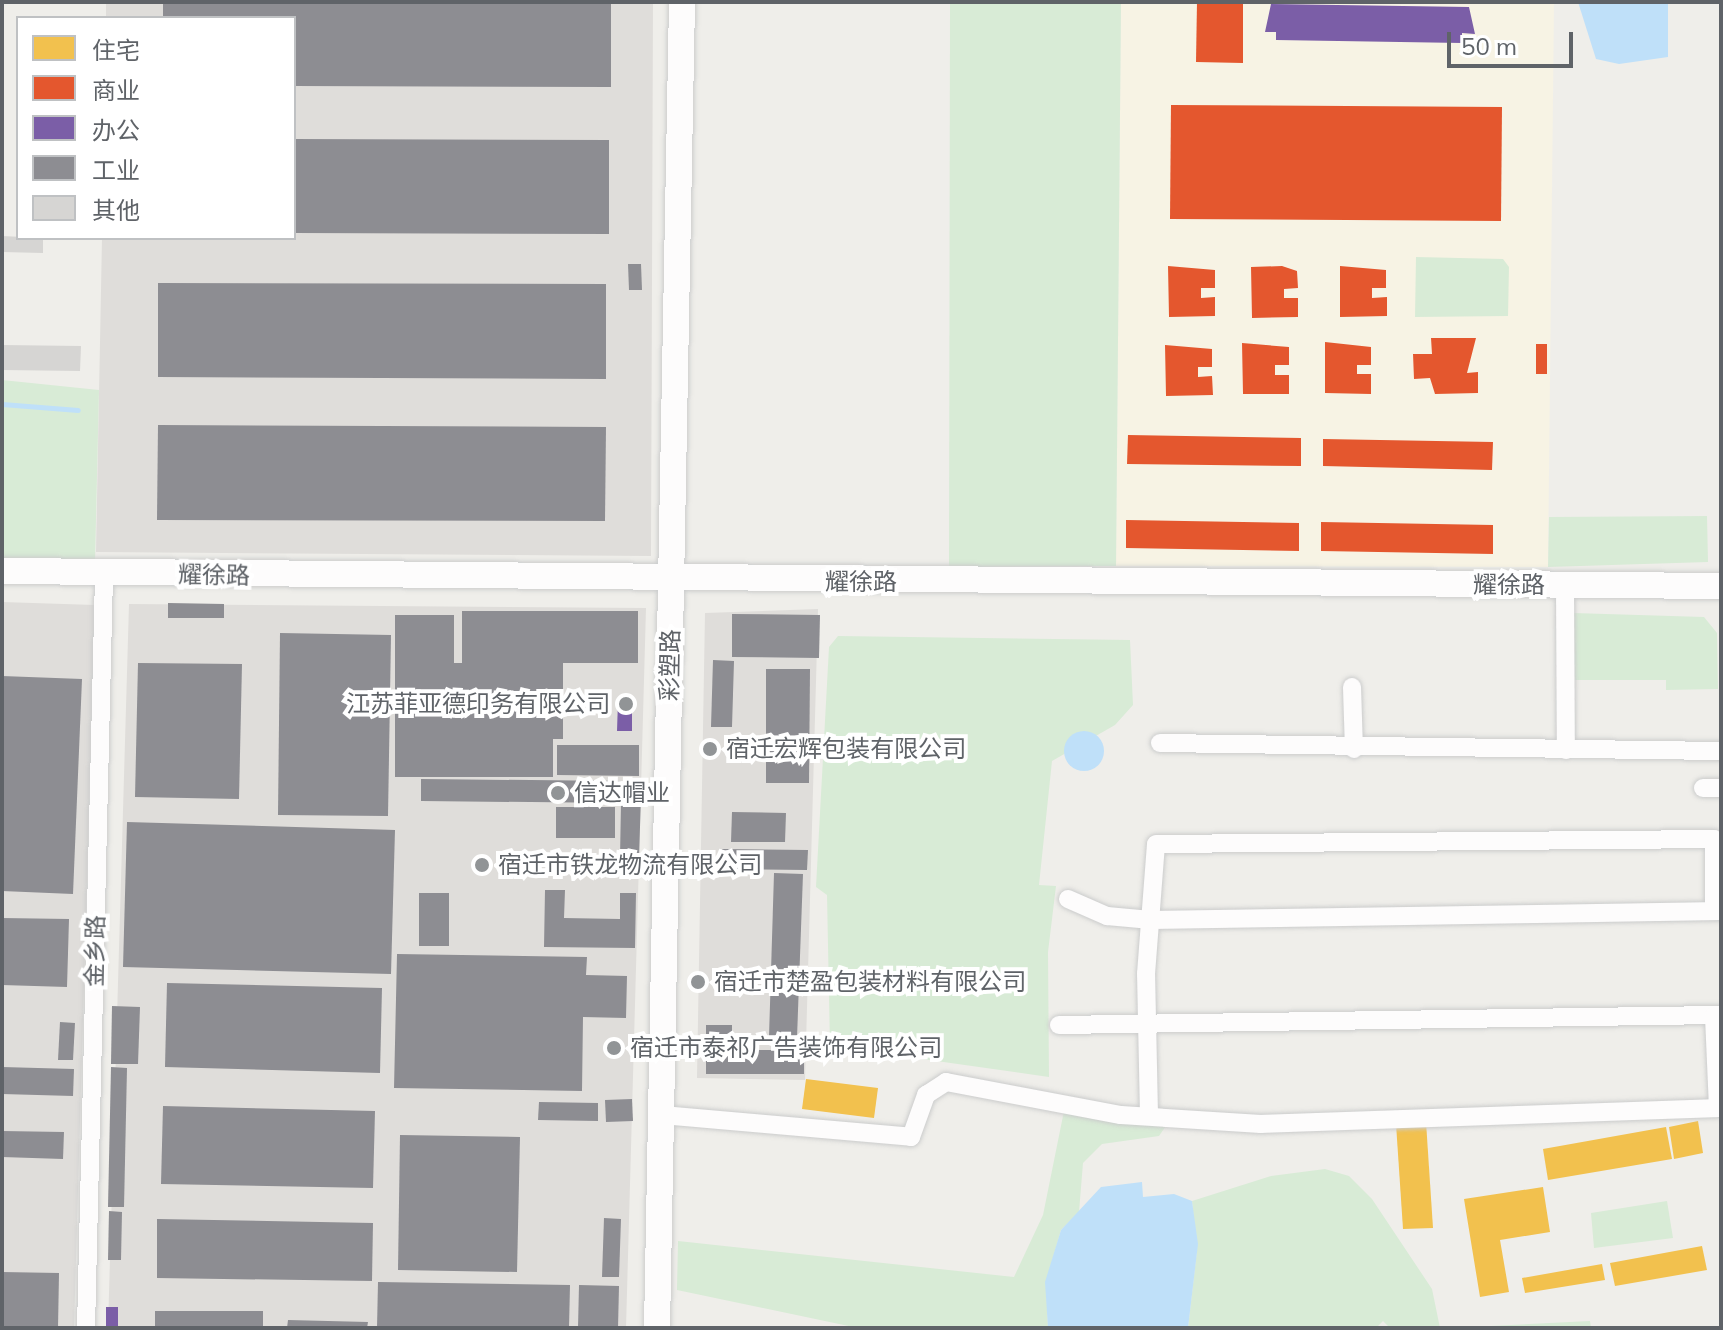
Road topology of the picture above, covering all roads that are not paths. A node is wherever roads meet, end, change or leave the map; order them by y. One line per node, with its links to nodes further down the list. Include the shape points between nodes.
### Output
1 (682, 2): 4 (street, 彩塑路)
2 (2, 571): 3 (street, 耀徐路)
3 (104, 574): 4 (street, 耀徐路); 20 (street, 金乡路)
4 (671, 582): 5 (street, 耀徐路); 18 (street, 彩塑路)
5 (1565, 586): 6 (street, 耀徐路); 10 (street)
6 (1721, 586)
7 (1352, 687): 9 (street)
8 (1160, 743): 9 (street)
9 (1354, 749): 10 (street)
10 (1566, 750): 11 (street)
11 (1721, 751)
12 (1068, 899): 14 (street, via 1107,916)
13 (1718, 911): 14 (street); 14 (street, via 1714,839 1156,844)
14 (1151, 920): 17 (street)
15 (1718, 1015): 17 (street); 19 (street, via 1718,1108 1261,1124)
16 (1059, 1025): 17 (street)
17 (1150, 1026): 19 (street)
18 (662, 1115): 19 (street, via 911,1137 926,1095 946,1082); 21 (street, 彩塑路)
19 (1149, 1115)
20 (86, 1328)
21 (657, 1328)

